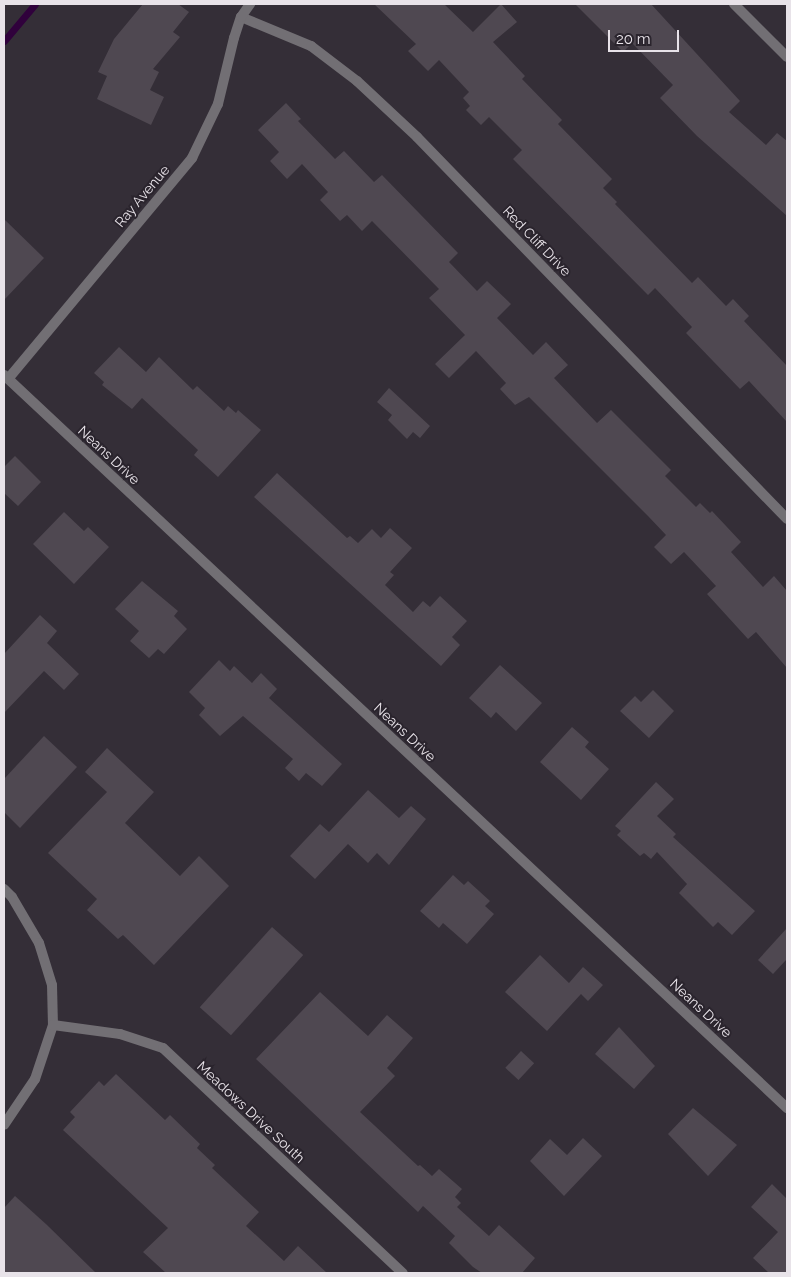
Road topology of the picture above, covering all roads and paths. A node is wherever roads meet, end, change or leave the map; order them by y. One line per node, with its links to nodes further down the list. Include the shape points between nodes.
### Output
1 (250, 4): 3 (street, Ray Avenue)
2 (734, 4): 4 (street)
3 (241, 16): 5 (street, Ray Avenue, via 218,104 192,158); 6 (street, Red Cliff Drive, via 311,46 357,81 423,144)
4 (787, 57)
5 (6, 377): 9 (street, Neans Drive)
6 (787, 519)
7 (4, 889): 8 (street, via 39,943 52,985)
8 (53, 1025): 10 (street, via 35,1079); 11 (street, Meadows Drive South, via 120,1034 163,1048)
9 (787, 1108)
10 (4, 1125)
11 (403, 1273)

